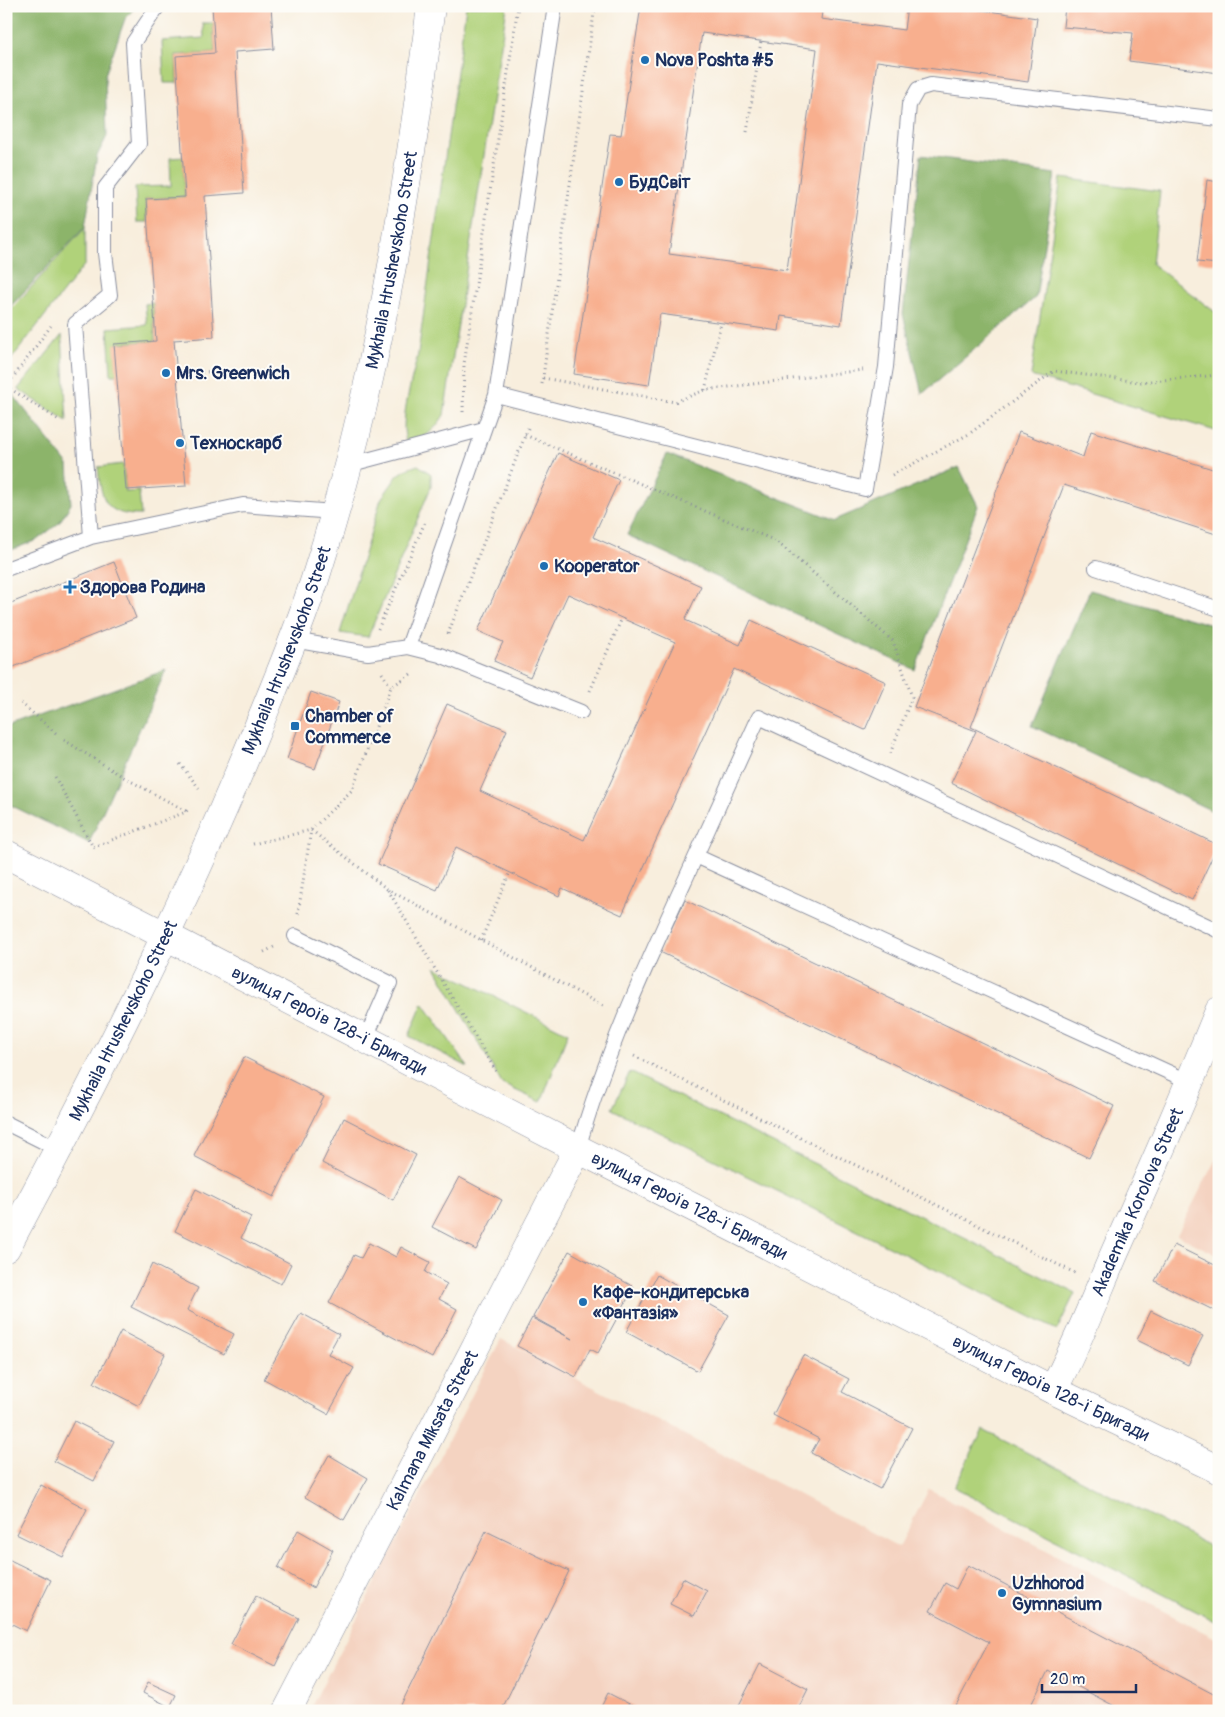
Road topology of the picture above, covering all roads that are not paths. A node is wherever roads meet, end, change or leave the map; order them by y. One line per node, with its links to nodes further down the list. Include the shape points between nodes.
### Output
1 (158, 6): 9 (lane, via 133,43 139,144 105,188 105,253 110,295 75,324)
2 (431, 6): 7 (street, Mykhaila Hrushevskoho Street, via 414,142 372,362)
3 (555, 6): 5 (lane)
4 (1219, 119): 5 (lane, via 931,86 918,89 909,105 886,367 865,489)
5 (496, 395): 6 (lane)
6 (484, 429): 7 (lane); 14 (lane)
7 (348, 465): 8 (street, Mykhaila Hrushevskoho Street)
8 (334, 512): 9 (lane, via 243,505); 13 (street, Mykhaila Hrushevskoho Street)
9 (91, 537): 11 (lane)
10 (1096, 568): 12 (lane)
11 (6, 569)
12 (1219, 609)
13 (293, 640): 14 (lane, via 368,652); 19 (street, Mykhaila Hrushevskoho Street, via 218,826)
14 (408, 647): 15 (lane, via 440,655)
15 (581, 712)
16 (6, 854): 19 (street, вулиця Героїв 128-ї Бригади)
17 (696, 856): 18 (lane, via 759,717); 23 (lane); 26 (lane, via 623,1017 590,1106)
18 (1219, 931)
19 (164, 936): 22 (street, вулиця Героїв 128-ї Бригади); 25 (street, Mykhaila Hrushevskoho Street)
20 (295, 936): 22 (lane, via 390,983)
21 (1219, 1011): 23 (street, Akademika Korolova Street)
22 (365, 1040): 26 (street, вулиця Героїв 128-ї Бригади)
23 (1190, 1082): 28 (street, Akademika Korolova Street, via 1075,1349)
24 (6, 1123): 25 (lane)
25 (58, 1150): 27 (street, Mykhaila Hrushevskoho Street)
26 (578, 1150): 28 (street, вулиця Героїв 128-ї Бригади); 30 (street, Kalmana Miksata Street)
27 (6, 1248)
28 (1053, 1390): 29 (street, вулиця Героїв 128-ї Бригади)
29 (1219, 1470)
30 (287, 1711)

